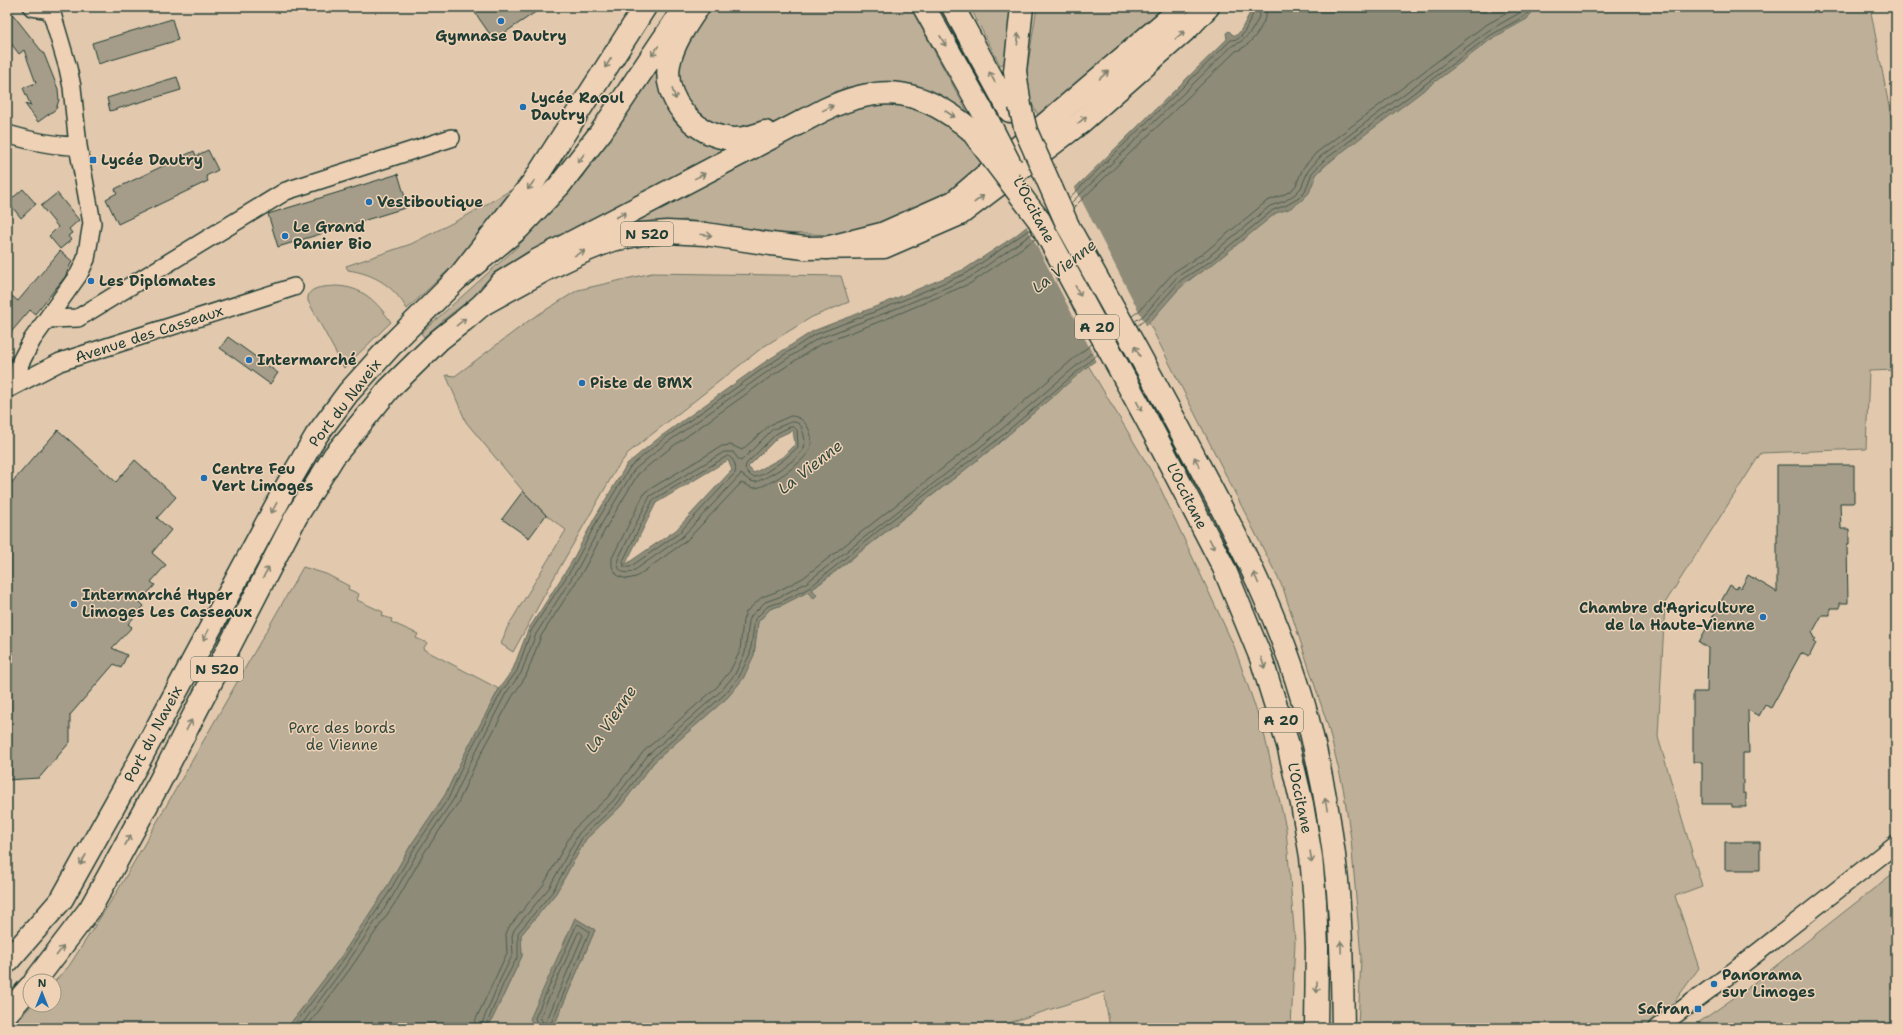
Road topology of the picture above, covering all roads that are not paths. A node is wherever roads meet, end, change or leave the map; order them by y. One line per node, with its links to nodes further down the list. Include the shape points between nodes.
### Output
1 (32, 7): 10 (street)
2 (645, 7): 18 (main road, one-way to 18, via 534,181)
3 (685, 7): 18 (main road, N 520, one-way to 18, via 601,132 559,186 519,228)
4 (698, 7): 12 (main road, one-way to 12, via 682,30 673,49 669,66 673,93 678,105 689,119 712,134 733,139)
5 (924, 7): 13 (main road, one-way to 13)
6 (953, 7): 11 (main road, one-way to 6)
7 (1022, 7): 11 (main road, one-way to 7, via 1015,71)
8 (1178, 7): 17 (main road, one-way to 8, via 882,234 954,202 1094,84 1172,16)
9 (1208, 7): 17 (main road, one-way to 9, via 884,247 960,214 1080,123)
10 (50, 9): 16 (street, via 72,87)
11 (1015, 108): 29 (main road, L'Occitane / A 20, one-way to 11, bridge, via 1337,882 1329,820 1311,732 1294,674 1257,581 1225,514 1068,226)
12 (801, 122): 13 (main road, one-way to 13, via 855,97 895,93 914,96); 20 (main road, one-way to 12, via 502,282 536,261)
13 (980, 126): 28 (main road, L'Occitane / A 20, one-way to 28, bridge, via 1039,220 1155,435 1224,568 1261,658 1288,745 1302,804 1316,901)
14 (7, 134): 16 (street, via 38,142)
15 (451, 138): 21 (street, via 286,191 78,318)
16 (78, 146): 21 (street, via 92,223 86,259 79,274)
17 (826, 248): 20 (main road, N 520, one-way to 17, via 587,250 612,240 642,234 705,234 771,244)
18 (458, 278): 24 (main road, Port du Naveix / N 520, one-way to 24, via 395,341 348,394 316,436 285,488 62,899)
19 (294, 287): 22 (street, Avenue des Casseaux, via 60,362)
20 (484, 304): 25 (main road, Port du Naveix / N 520, one-way to 20, via 90,909 296,517 334,456 384,394 411,366)
21 (48, 319): 22 (street, via 32,340 20,363)
22 (12, 387)
23 (1896, 844): 30 (street)
24 (7, 962)
25 (41, 973)
26 (22, 996): 27 (main road)
27 (7, 1013)
28 (1316, 1028)
29 (1343, 1028)
30 (1657, 1028)

